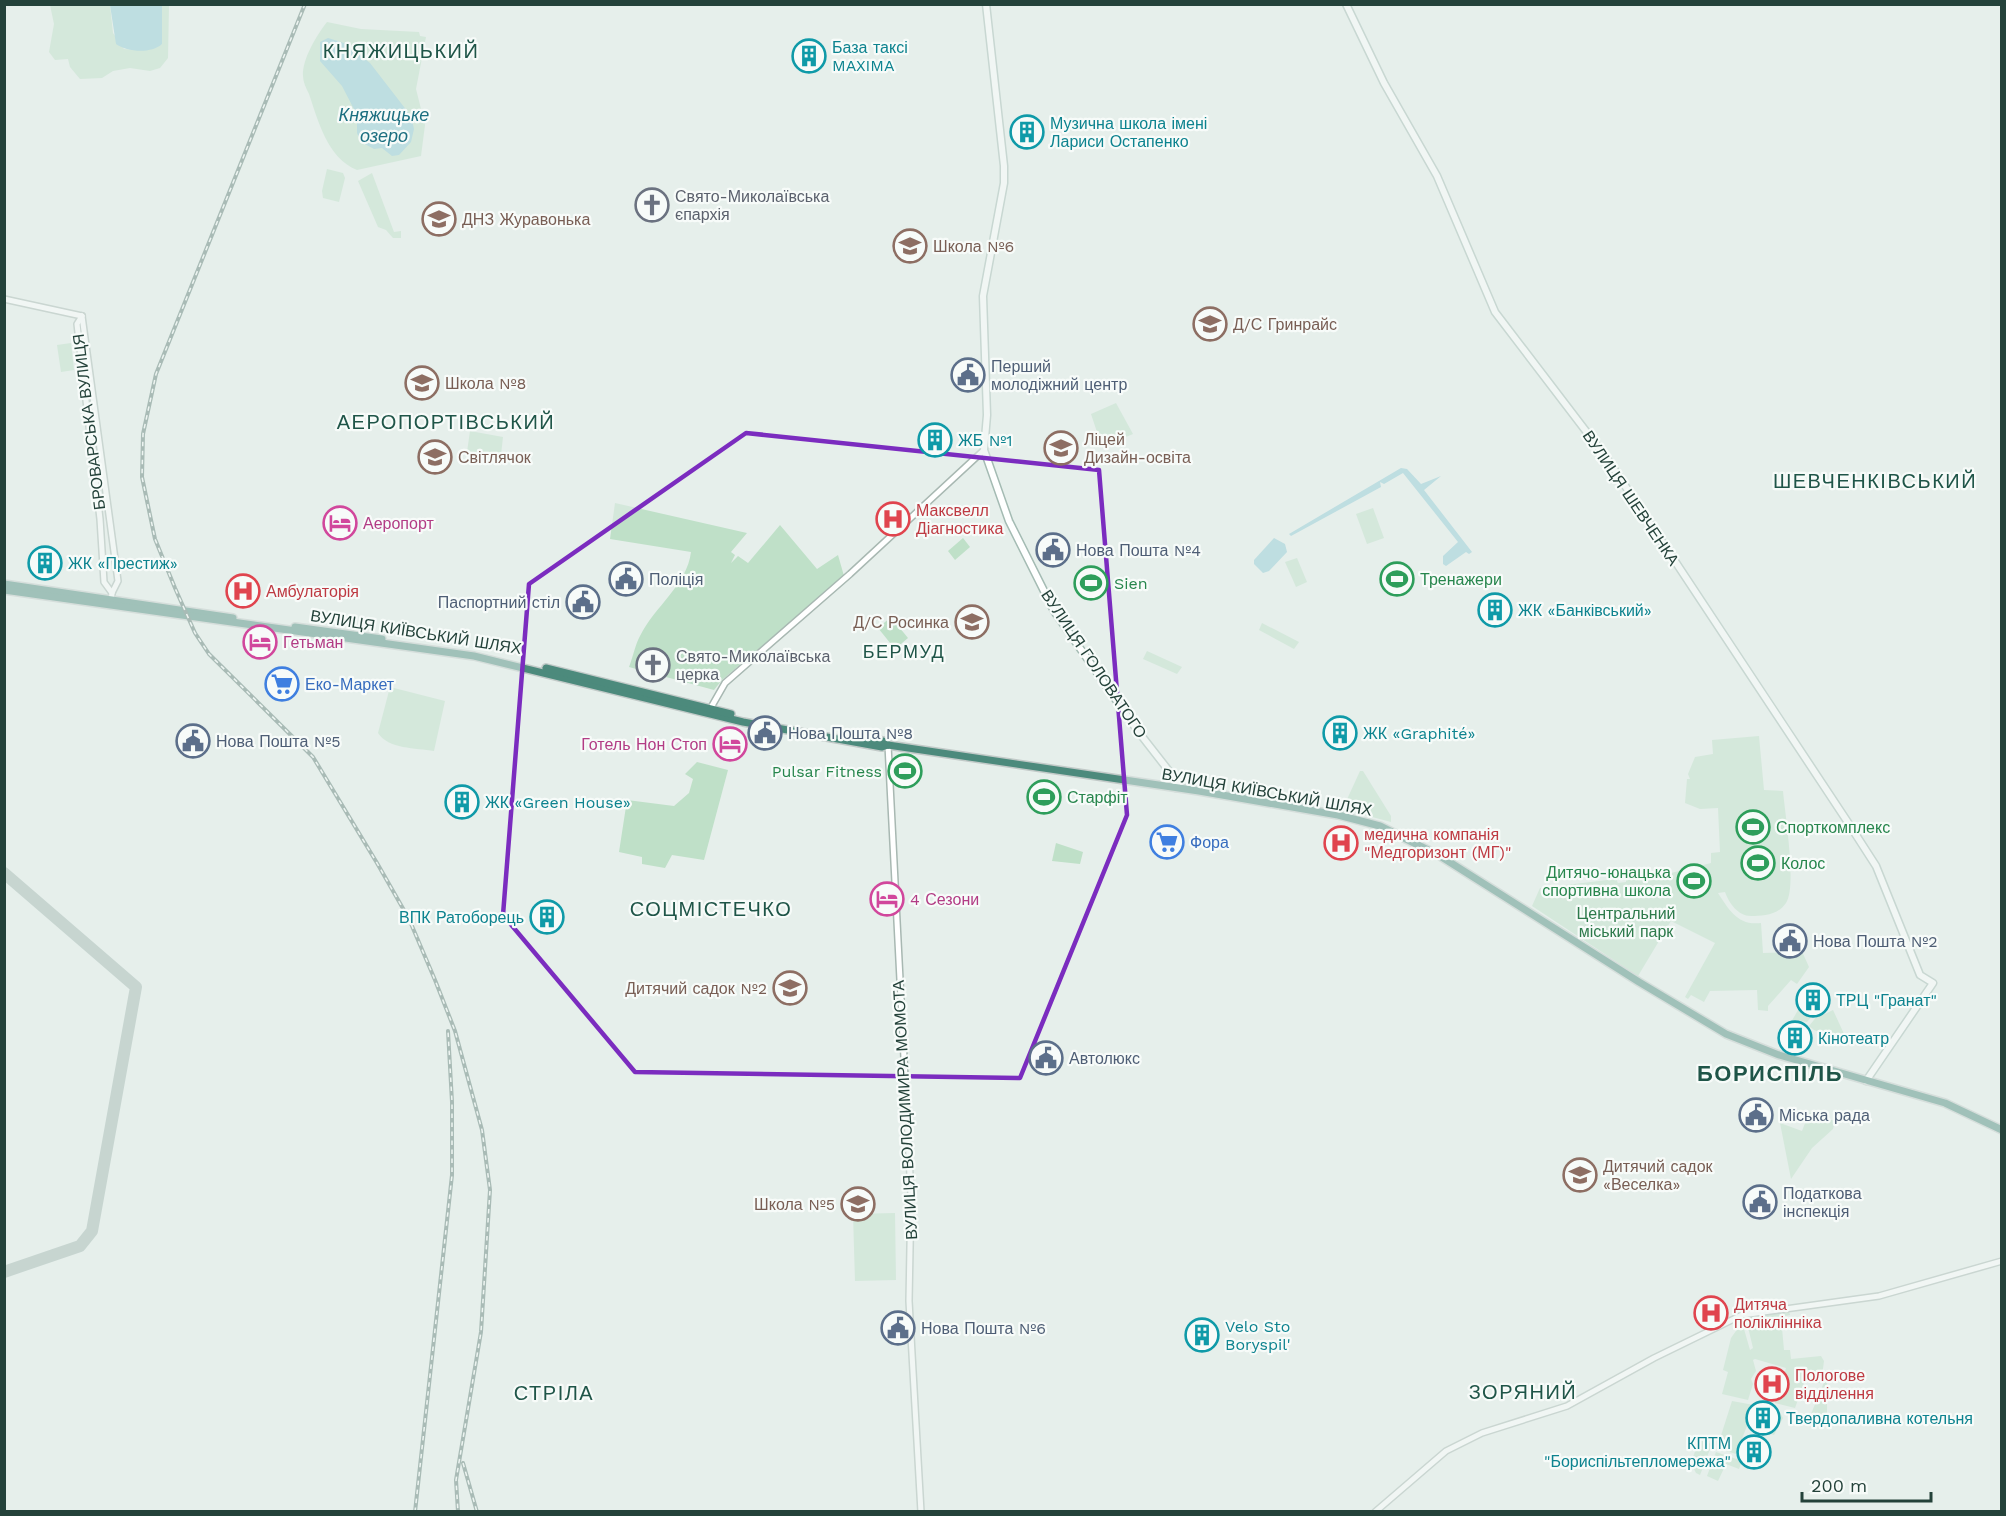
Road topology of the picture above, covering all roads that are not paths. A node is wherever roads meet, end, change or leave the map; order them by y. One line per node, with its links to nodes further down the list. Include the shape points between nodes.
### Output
1 (986, 4): 5 (main road, ВУЛИЦЯ ГОЛОВАТОГО, via 1004,175 983,296 987,415)
2 (1346, 4): 12 (main road, ВУЛИЦЯ ШЕВЧЕНКА, via 1384,83 1437,176 1495,312 1608,460 1847,821 1876,866 1920,975 1933,983)
3 (4, 299): 4 (street)
4 (82, 316): 8 (street, БРОВАРСЬКА ВУЛИЦЯ, via 118,581); 8 (street, БРОВАРСЬКА ВУЛИЦЯ, via 77,324 105,582)
5 (984, 450): 9 (street, via 725,683); 11 (main road, ВУЛИЦЯ ГОЛОВАТОГО, via 1010,521 1054,611 1176,780)
6 (4, 584): 8 (highway, ВУЛИЦЯ КИЇВСЬКИЙ ШЛЯХ)
7 (4, 590): 8 (highway, ВУЛИЦЯ КИЇВСЬКИЙ ШЛЯХ)
8 (112, 599): 9 (highway, ВУЛИЦЯ КИЇВСЬКИЙ ШЛЯХ, via 475,652)
9 (709, 710): 10 (highway, ВУЛИЦЯ КИЇВСЬКИЙ ШЛЯХ)
10 (888, 745): 11 (highway, ВУЛИЦЯ КИЇВСЬКИЙ ШЛЯХ); 15 (street, ВУЛИЦЯ ВОЛОДИМИРА МОМОТА, via 911,1195 909,1301)
11 (1176, 788): 12 (highway, ВУЛИЦЯ КИЇВСЬКИЙ ШЛЯХ, via 1338,815 1394,831 1454,864 1726,1034 1779,1055)
12 (1866, 1081): 13 (highway, ВУЛИЦЯ КИЇВСЬКИЙ ШЛЯХ, via 1945,1103)
13 (2001, 1130)
14 (2001, 1260): 16 (street, via 1879,1296 1742,1315 1567,1406 1482,1433 1446,1451)
15 (921, 1512)
16 (1375, 1512)

